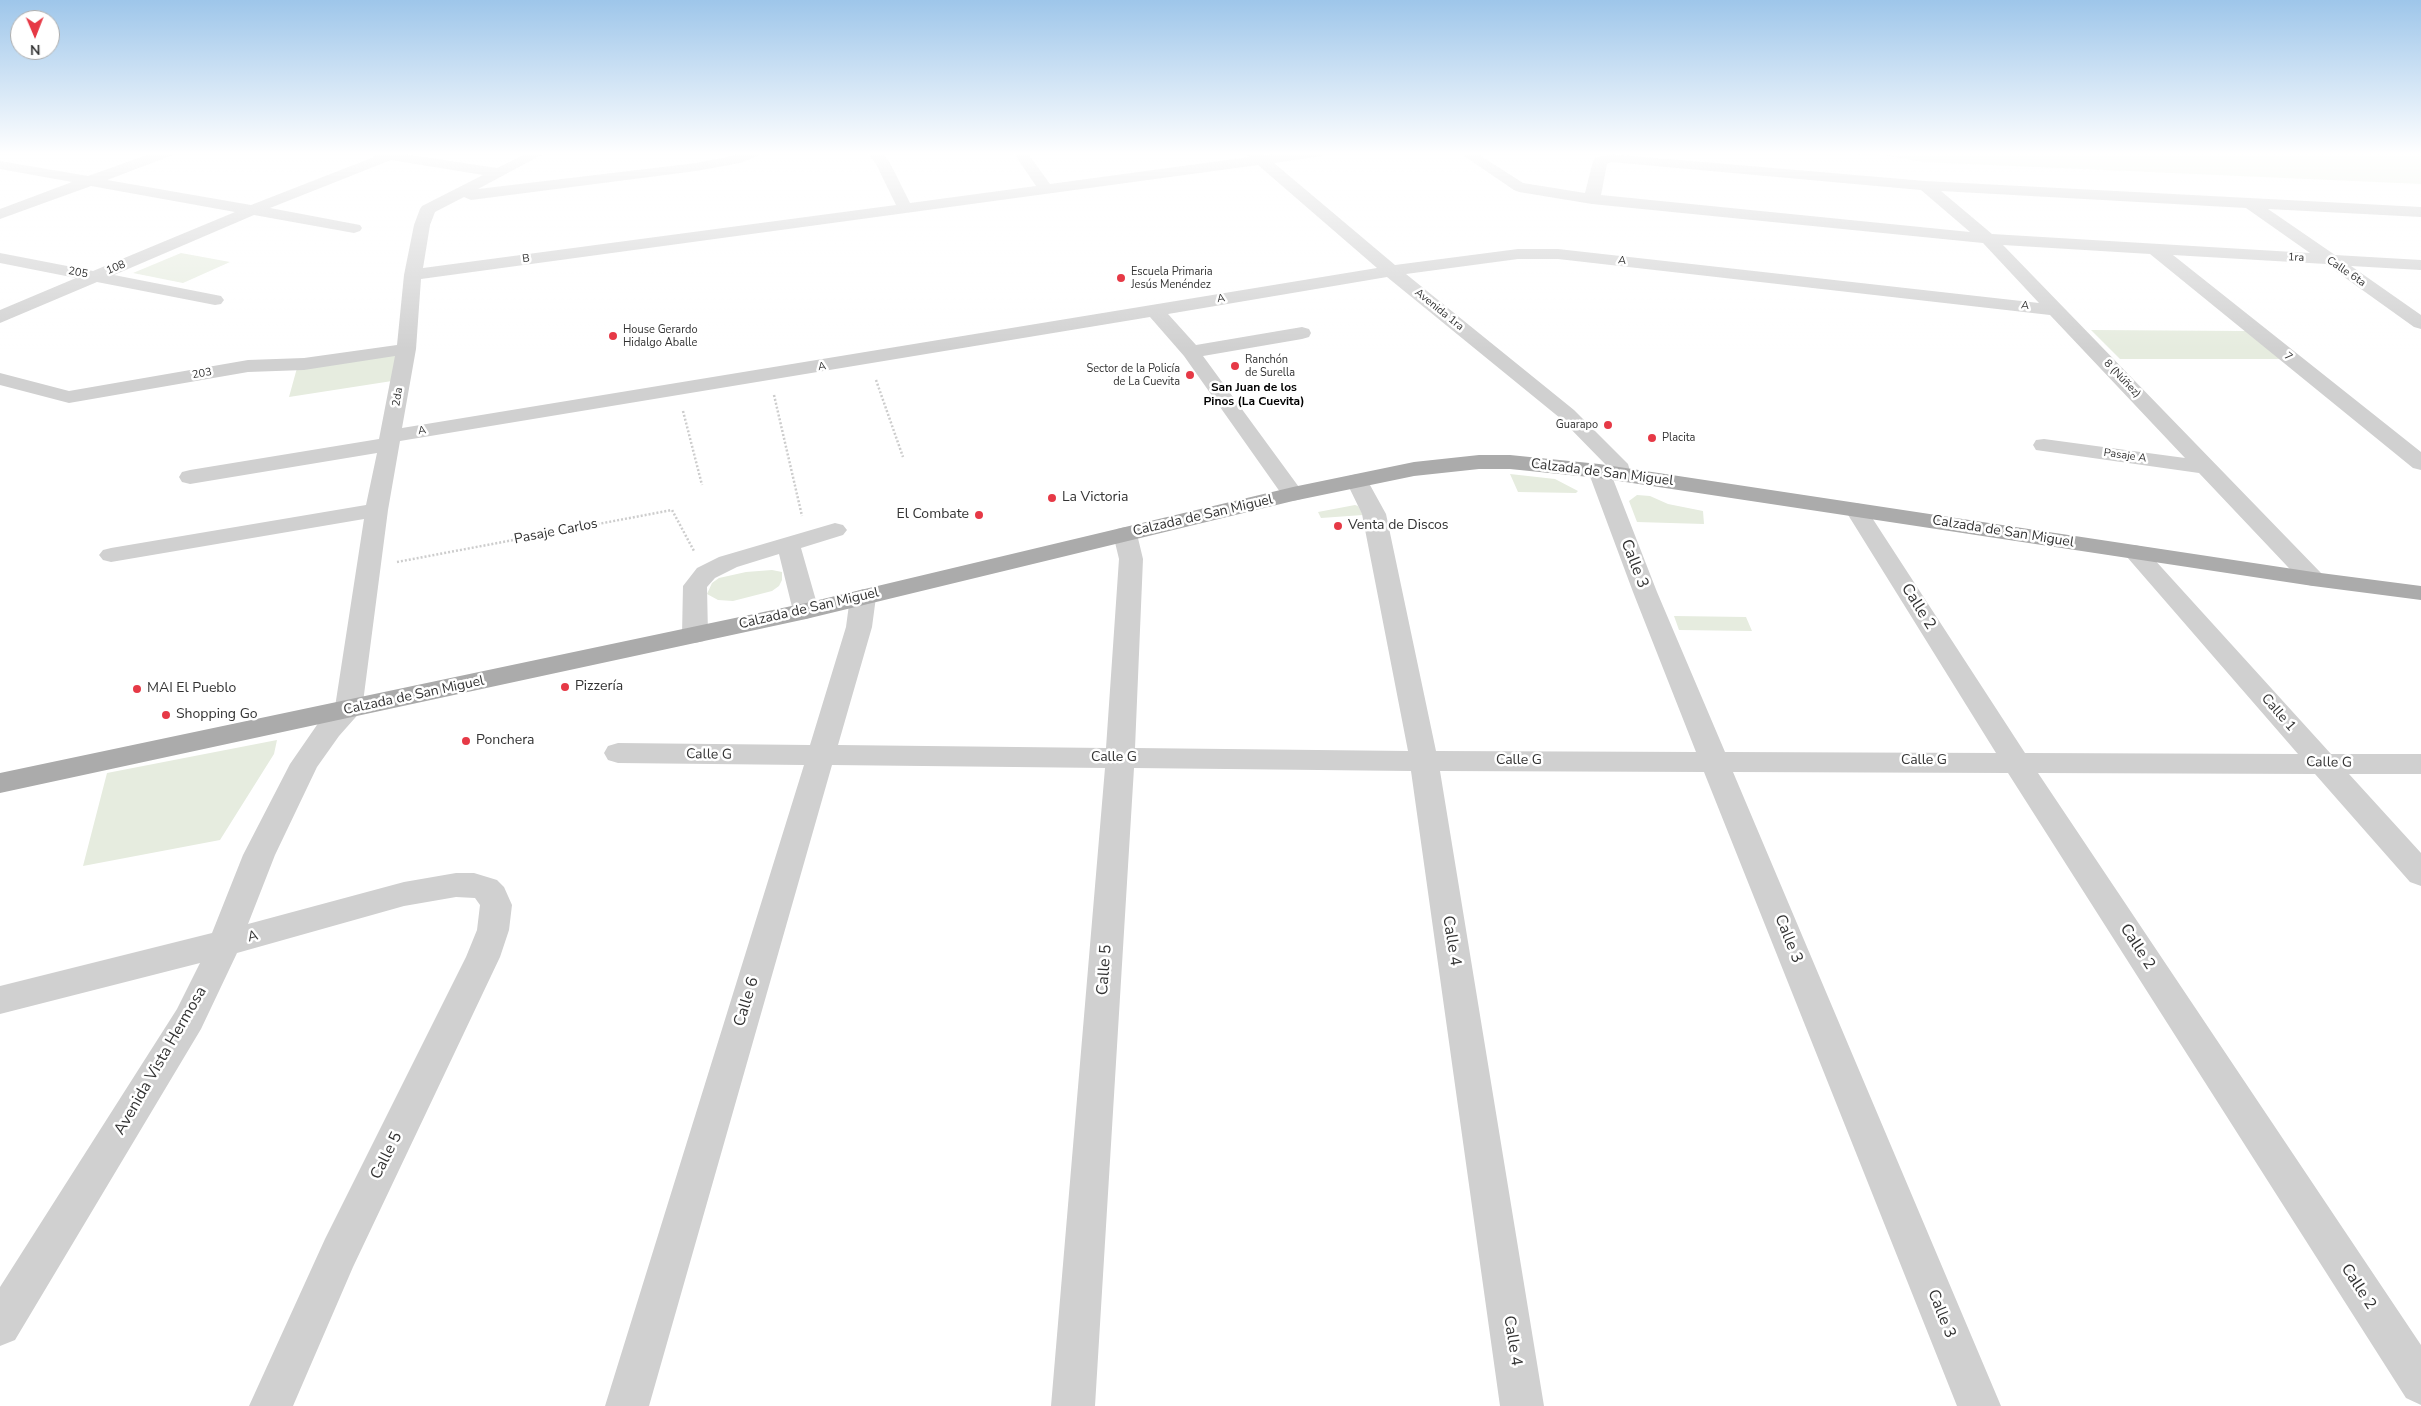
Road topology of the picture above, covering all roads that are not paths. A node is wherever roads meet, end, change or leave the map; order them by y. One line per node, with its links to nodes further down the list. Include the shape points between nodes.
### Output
1 (234, 218): 17 (street, 108)
2 (295, 218): 9 (street)
3 (425, 218): 16 (street, 2da)
4 (835, 218): 16 (street, B)
5 (1328, 218): 15 (street, Avenida 1ra)
6 (1776, 218): 10 (street, 1ra)
7 (1963, 218): 10 (street, 8 (Núñez))
8 (2270, 218): 13 (street, Calle 6ta)
9 (354, 228)
10 (1988, 239): 11 (street, 1ra); 20 (street, 8 (Núñez))
11 (2156, 250): 13 (street, 1ra); 29 (street, 7)
12 (0, 258): 17 (street, 205)
13 (2329, 260): 14 (street, 1ra); 22 (street, Calle 6ta)
14 (2421, 265)
15 (1391, 271): 19 (street, A); 20 (street, A, via 1518,254 1558,254); 31 (street, Avenida 1ra, via 1567,414 1617,464)
16 (414, 275): 24 (street, 2da)
17 (96, 276): 18 (street, 205); 21 (street, 108)
18 (216, 300)
19 (1154, 310): 25 (street); 27 (street, A)
20 (2056, 310): 30 (street, 8 (Núñez))
21 (0, 317)
22 (2421, 322)
23 (1302, 333): 25 (street)
24 (406, 349): 26 (street, 203, via 304,364 248,366 69,397); 27 (street, 2da)
25 (1191, 352): 34 (street)
26 (0, 379)
27 (390, 440): 32 (street, A); 35 (street, 2da)
28 (2044, 445): 30 (street, Pasaje A)
29 (2421, 463)
30 (2206, 467): 42 (street, 8 (Núñez))
31 (1610, 472): 33 (main road, Calzada de San Miguel, via 1479,462 1414,469); 36 (main road, Calzada de San Miguel); 51 (street, Calle 3, via 1645,592)
32 (190, 477)
33 (1357, 481): 34 (main road, Calzada de San Miguel); 52 (street, Calle 4, via 1374,514)
34 (1293, 494): 38 (main road, Calzada de San Miguel)
35 (377, 510): 41 (street); 47 (street, 2da)
36 (1856, 510): 40 (main road, Calzada de San Miguel); 53 (street, Calle 2)
37 (835, 530): 39 (street)
38 (1125, 534): 44 (main road, Calzada de San Miguel); 50 (street, Calle 5, via 1131,558)
39 (798, 540): 45 (street); 46 (street, via 728,562 706,573 695,586)
40 (2135, 552): 42 (main road, Calzada de San Miguel); 54 (street, Calle 1)
41 (111, 555)
42 (2313, 579): 43 (main road, Calzada de San Miguel)
43 (2421, 594)
44 (864, 597): 45 (main road, Calzada de San Miguel); 49 (street, Calle 6, via 859,627)
45 (806, 611): 46 (main road, Calzada de San Miguel)
46 (695, 635): 47 (main road, Calzada de San Miguel)
47 (348, 710): 56 (main road, Calzada de San Miguel); 59 (street, Avenida Vista Hermosa, via 329,729 304,764 259,855)
48 (618, 753): 49 (street, Calle G)
49 (821, 757): 50 (street, Calle G); 64 (street, Calle 6)
50 (1120, 758): 52 (street, Calle G); 65 (street, Calle 5)
51 (1714, 760): 52 (street, Calle G); 53 (street, Calle G); 67 (street, Calle 3)
52 (1424, 761): 66 (street, Calle 4)
53 (2016, 762): 54 (street, Calle G); 62 (street, Calle 2)
54 (2322, 762): 55 (street, Calle G); 57 (street, Calle 1)
55 (2421, 764)
56 (0, 783)
57 (2421, 874)
58 (496, 905): 59 (street, A, via 486,888 456,885 404,894); 63 (street, Calle 5, via 493,930 483,957 339,1252)
59 (225, 944): 60 (street, A); 61 (street, Avenida Vista Hermosa, via 189,1019)
60 (0, 1000)
61 (0, 1325)
62 (2421, 1383)
63 (271, 1406)
64 (626, 1406)
65 (1073, 1406)
66 (1522, 1406)
67 (1979, 1406)

